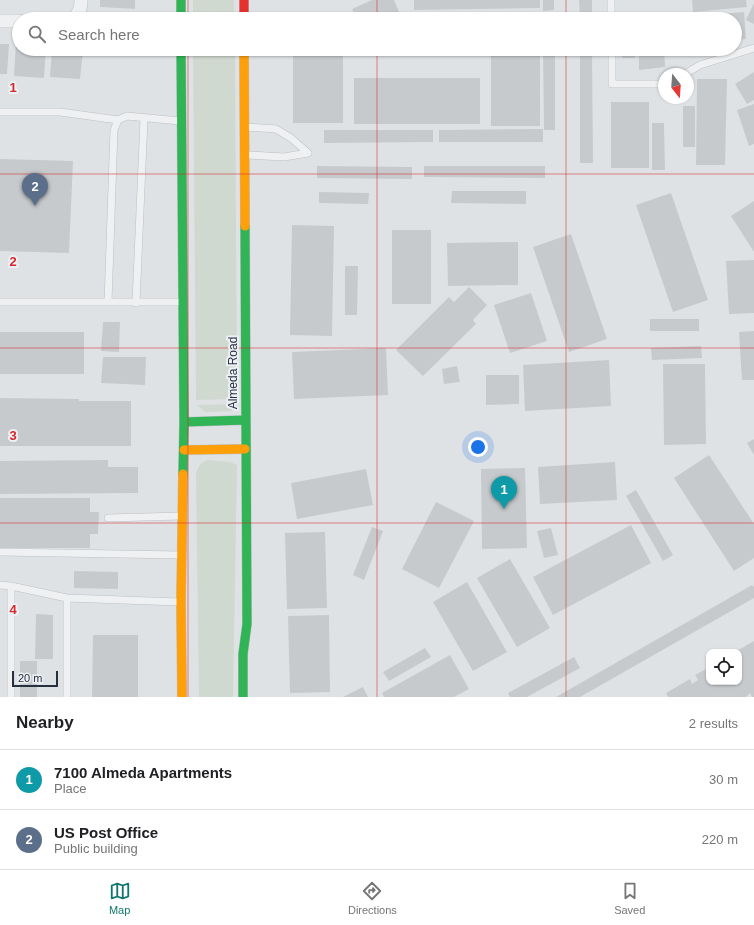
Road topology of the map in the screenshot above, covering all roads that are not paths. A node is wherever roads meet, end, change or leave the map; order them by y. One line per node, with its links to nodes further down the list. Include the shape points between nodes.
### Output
1 (81, 0): 5 (street)
2 (181, 0): 6 (main road)
3 (244, 0): 7 (main road)
4 (611, 0): 8 (lane)
5 (78, 12)
6 (181, 12)
7 (244, 12)
8 (611, 12)
9 (0, 21): 10 (street)
10 (12, 21)
11 (754, 48): 12 (lane)
12 (742, 52)
13 (181, 56): 22 (main road)
14 (244, 56): 23 (main road, Almeda Road)
15 (612, 56): 18 (lane, via 612,84)
16 (729, 56): 17 (lane)
17 (694, 69)
18 (658, 84)
19 (0, 112): 21 (lane, via 60,112)
20 (144, 119): 21 (lane, via 127,116); 22 (lane); 28 (lane)
21 (118, 120): 26 (lane, via 114,130)
22 (181, 121): 27 (main road)
23 (245, 127): 24 (main road, Almeda Road); 24 (lane, via 276,129 308,153 284,156)
24 (245, 155): 29 (main road, Almeda Road)
25 (0, 302): 26 (lane)
26 (108, 302): 28 (lane)
27 (182, 302): 28 (lane); 30 (main road)
28 (136, 303)
29 (246, 420): 30 (main road); 31 (main road, Almeda Road)
30 (184, 422): 32 (main road)
31 (246, 449): 32 (main road); 44 (main road, Almeda Road, via 247,624 243,654)
32 (184, 450): 33 (main road)
33 (183, 516): 34 (lane); 36 (main road)
34 (108, 518)
35 (0, 552): 36 (lane)
36 (182, 555): 40 (main road)
37 (0, 585): 38 (lane)
38 (11, 586): 39 (lane); 41 (lane)
39 (67, 598): 40 (lane); 42 (lane)
40 (181, 602): 43 (main road)
41 (10, 697)
42 (66, 697)
43 (182, 697)
44 (243, 697)

